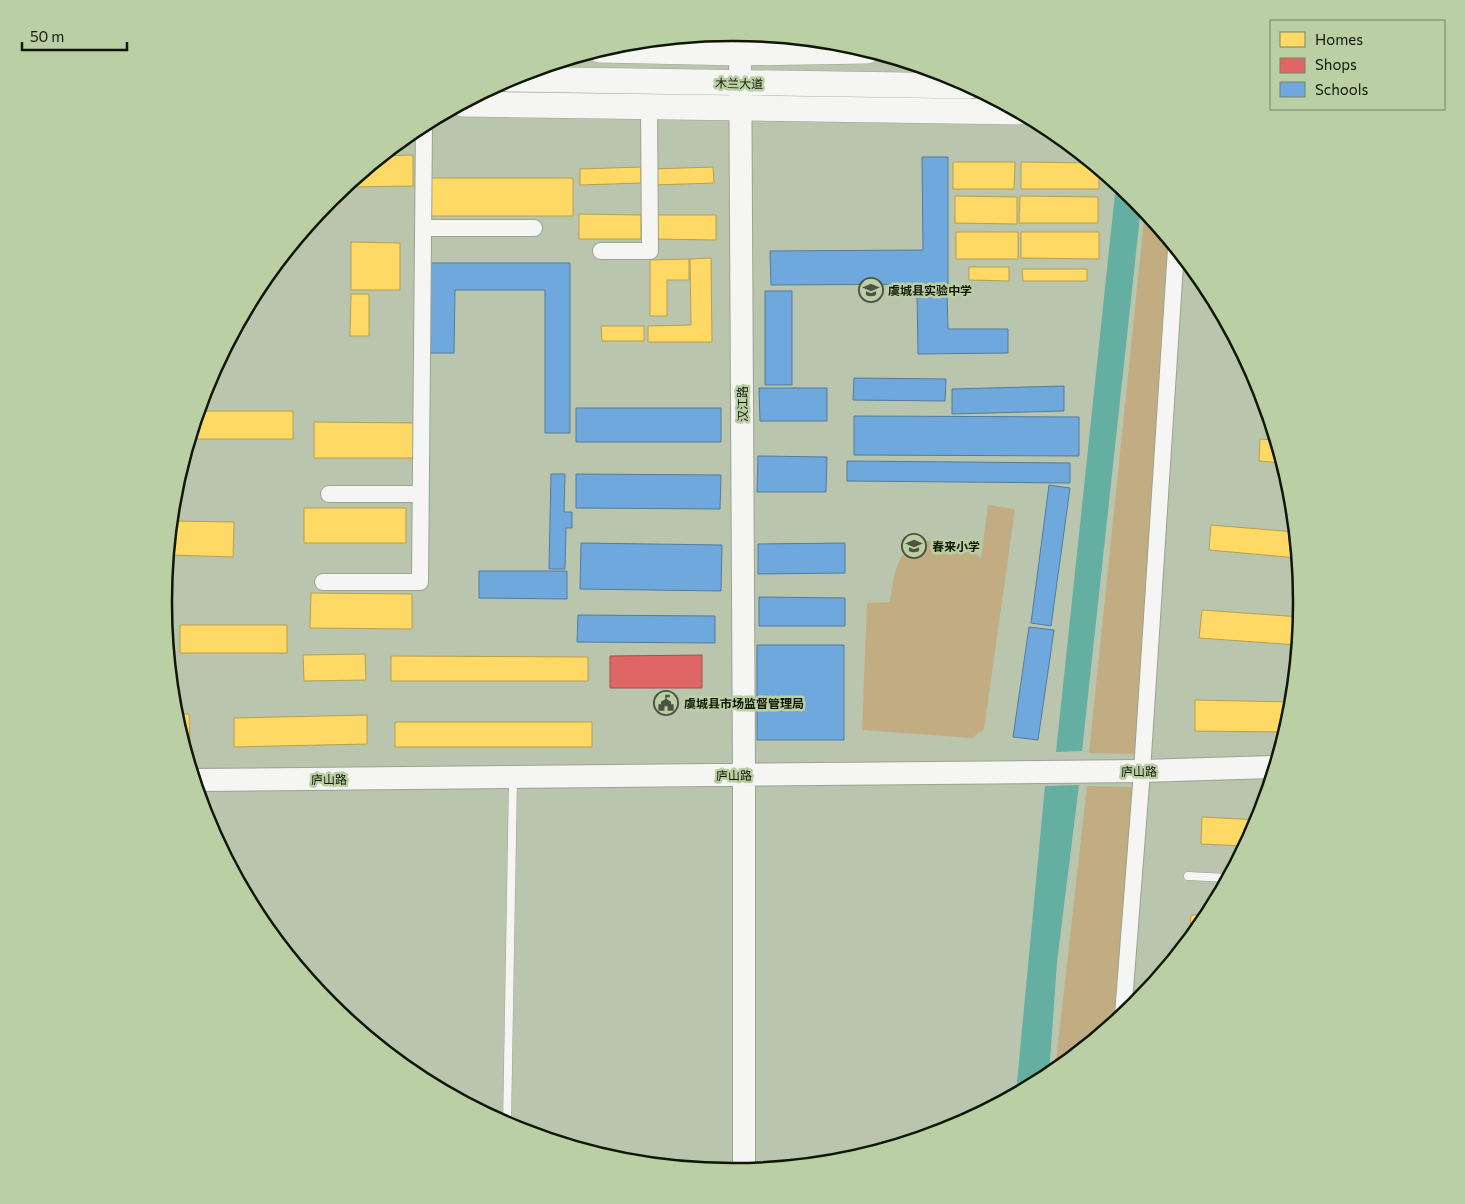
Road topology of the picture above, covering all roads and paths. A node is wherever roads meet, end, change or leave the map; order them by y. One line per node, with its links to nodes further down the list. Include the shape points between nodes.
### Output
1 (740, 43): 2 (main road); 3 (main road); 5 (street, 汉江路)
2 (812, 47)
3 (650, 48)
4 (530, 79): 5 (main road, 木兰大道)
5 (740, 82): 6 (main road, 木兰大道); 9 (street, 汉江路)
6 (951, 86)
7 (474, 104): 8 (main road)
8 (649, 107): 9 (main road); 14 (street, via 650,251)
9 (740, 108): 10 (main road); 21 (street, 汉江路)
10 (1005, 112)
11 (424, 134): 12 (street)
12 (423, 228): 13 (street); 17 (street)
13 (534, 228)
14 (601, 251)
15 (1175, 259): 20 (street)
16 (329, 494): 17 (street)
17 (421, 494): 18 (street, via 420,582)
18 (323, 582)
19 (1267, 768): 20 (street, 庐山路)
20 (1142, 771): 21 (street, 庐山路); 26 (street)
21 (744, 775): 22 (street, 庐山路); 28 (street, 汉江路)
22 (513, 777): 23 (street, 庐山路); 27 (lane)
23 (201, 780)
24 (1188, 876): 25 (lane)
25 (1220, 878)
26 (1124, 1004)
27 (508, 1116)
28 (744, 1163)

